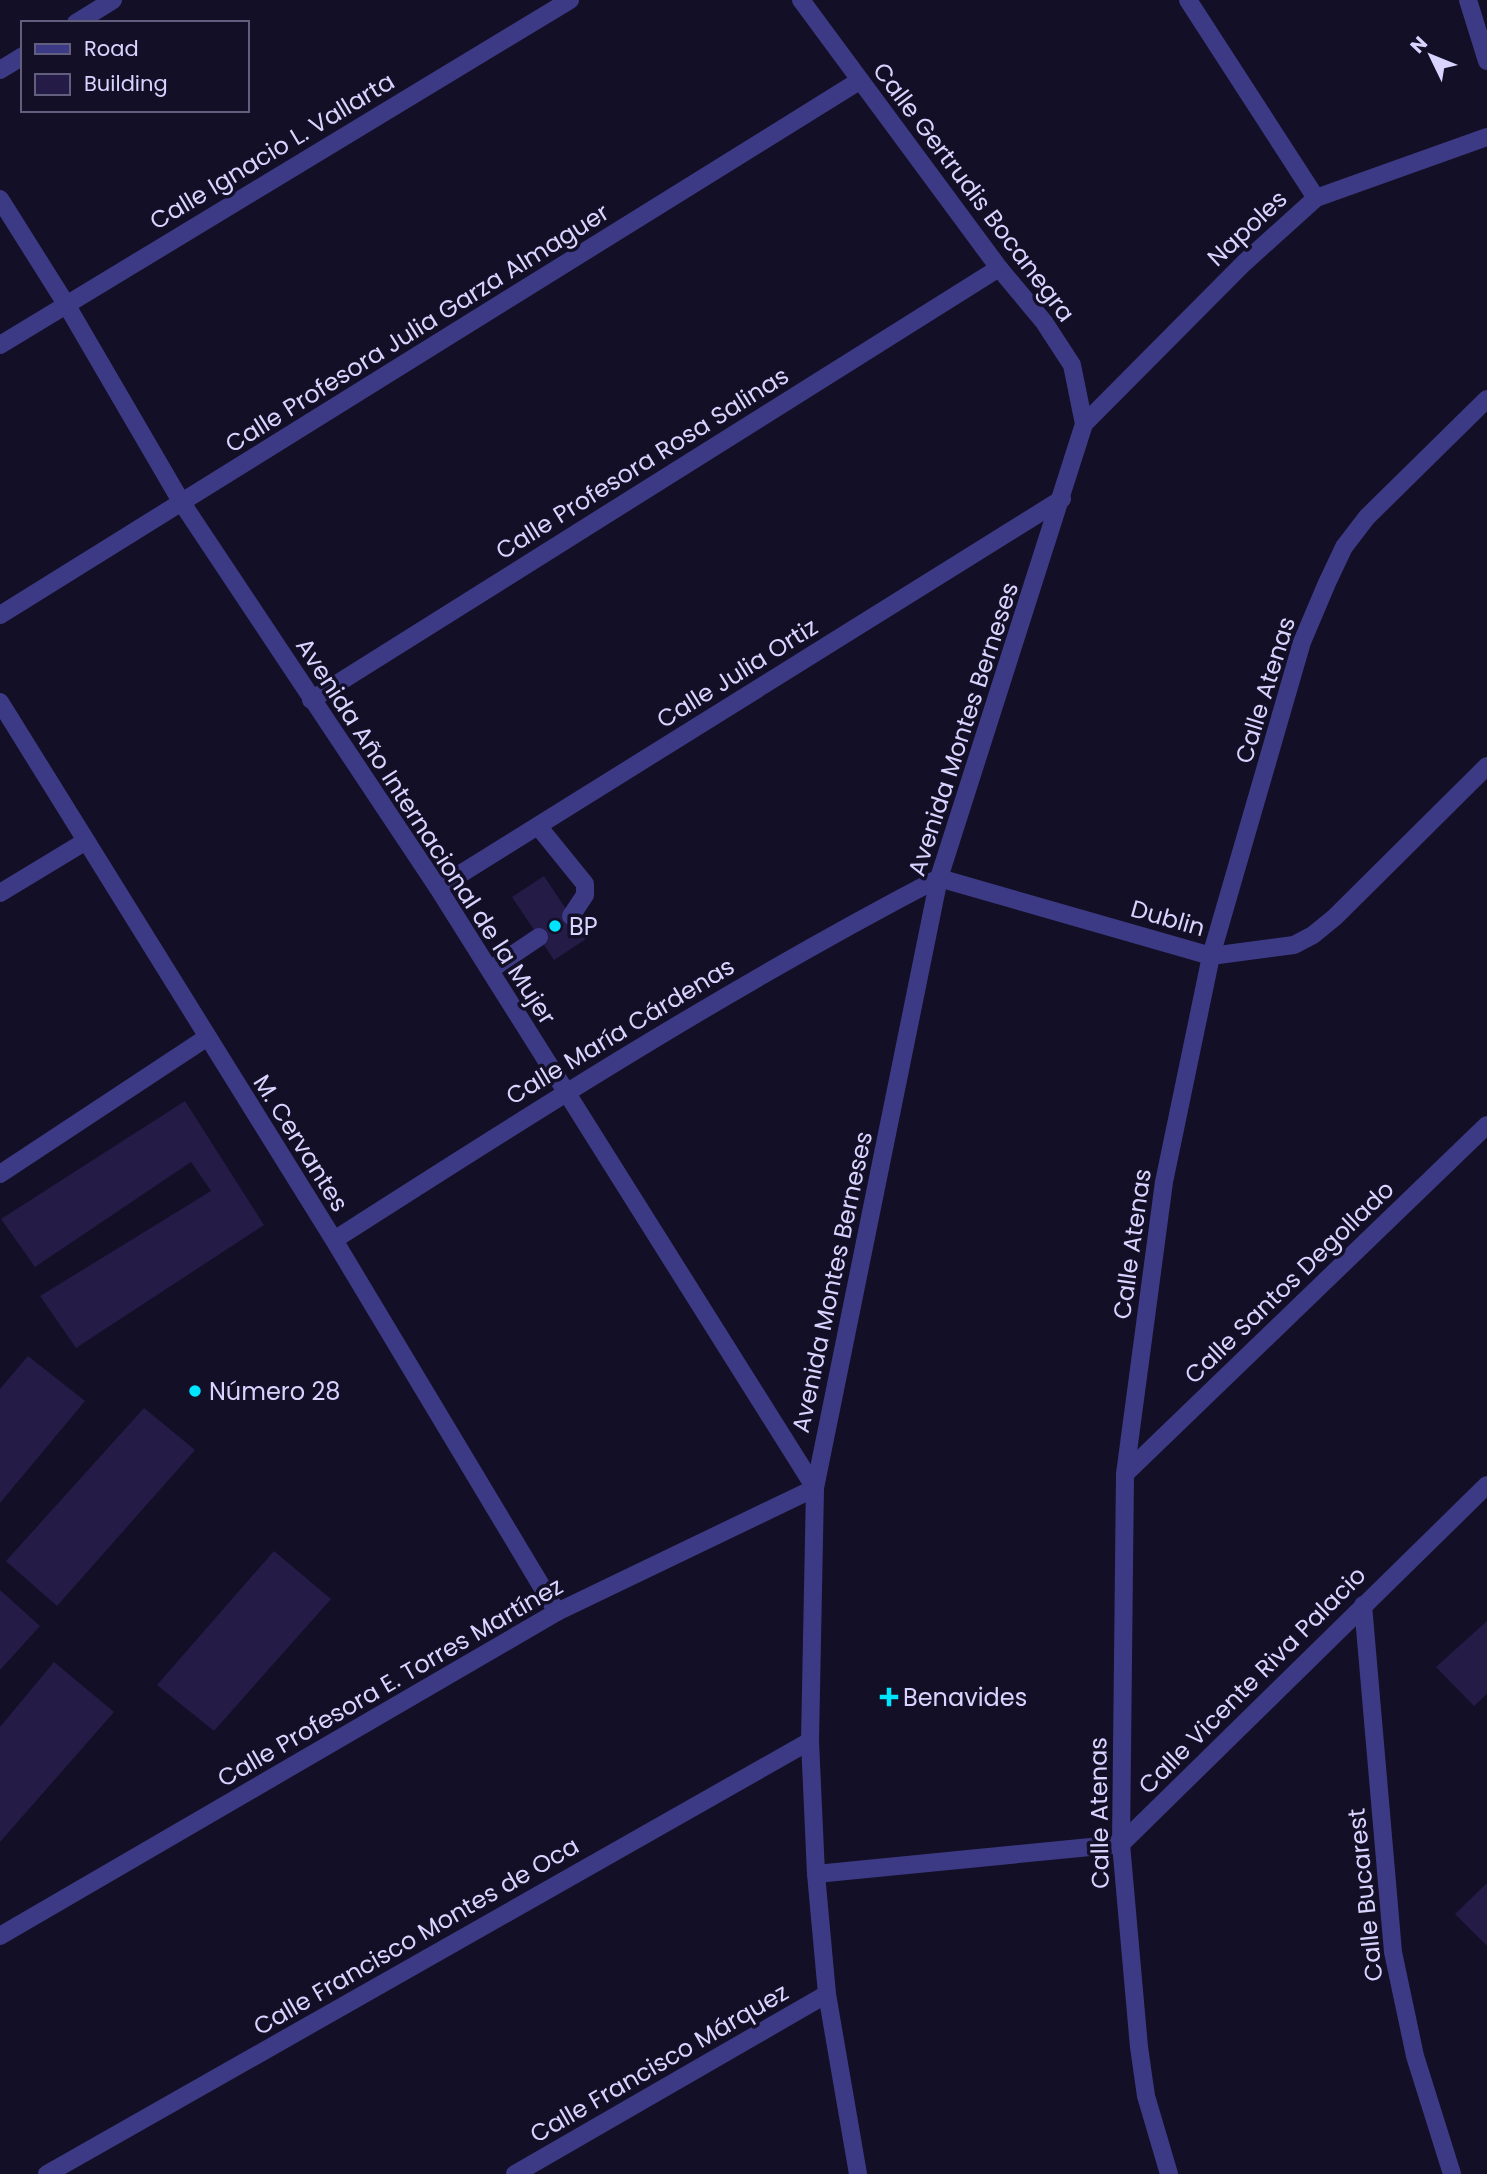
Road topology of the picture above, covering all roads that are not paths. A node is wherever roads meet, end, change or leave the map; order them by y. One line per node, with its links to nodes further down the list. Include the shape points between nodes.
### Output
1 (113, 0): 6 (street)
2 (570, 0): 15 (street, Calle Ignacio L. Vallarta)
3 (801, 0): 10 (street, Calle Gertrudis Bocanegra)
4 (1188, 0): 12 (street)
5 (1468, 0): 8 (street)
6 (79, 21)
7 (21, 57): 9 (street)
8 (1487, 61)
9 (0, 70)
10 (859, 81): 14 (street, Calle Gertrudis Bocanegra); 20 (street, Calle Profesora Julia Garza Almaguer)
11 (1487, 137): 12 (street, Napoles)
12 (1316, 198): 18 (street, Napoles, via 1244,263)
13 (0, 200): 15 (street, Avenida Año Internacional de la Mujer)
14 (999, 268): 18 (street, Calle Gertrudis Bocanegra, via 1072,365); 22 (street, Calle Profesora Rosa Salinas)
15 (66, 304): 16 (street, Calle Ignacio L. Vallarta); 20 (street, Avenida Año Internacional de la Mujer)
16 (0, 345)
17 (1487, 399): 32 (street, Calle Atenas, via 1367,517 1326,583 1302,642)
18 (1084, 424): 19 (street, Avenida Montes Berneses)
19 (1062, 499): 25 (street, Calle Julia Ortiz); 27 (street, Avenida Montes Berneses)
20 (182, 503): 21 (street, Calle Profesora Julia Garza Almaguer); 22 (street, Avenida Año Internacional de la Mujer)
21 (0, 615)
22 (311, 700): 28 (street, Avenida Año Internacional de la Mujer)
23 (0, 702): 26 (street, M. Cervantes)
24 (1487, 766): 32 (street, Dublin, via 1313,935 1294,945)
25 (538, 826): 28 (street, Calle Julia Ortiz); 30 (street, via 584,884 585,895)
26 (86, 841): 29 (street); 34 (street, M. Cervantes)
27 (939, 878): 32 (street, Dublin); 35 (street, Calle María Cárdenas, via 766,971); 41 (street, Avenida Montes Berneses)
28 (438, 888): 33 (street, Avenida Año Internacional de la Mujer)
29 (0, 893)
30 (571, 916)
31 (539, 937): 33 (street)
32 (1211, 956): 39 (street, Calle Atenas, via 1164,1182)
33 (490, 970): 35 (street, Avenida Año Internacional de la Mujer)
34 (206, 1038): 37 (street); 38 (street, M. Cervantes)
35 (567, 1091): 38 (street, Calle María Cárdenas); 41 (street, Avenida Año Internacional de la Mujer)
36 (1487, 1125): 39 (street, Calle Santos Degollado)
37 (0, 1174)
38 (334, 1240): 43 (street, M. Cervantes)
39 (1125, 1474): 45 (street, Calle Atenas)
40 (1487, 1485): 42 (street, Calle Vicente Riva Palacio)
41 (815, 1488): 43 (street, Calle Profesora E. Torres Martínez); 44 (street, Avenida Montes Berneses)
42 (1363, 1605): 45 (street, Calle Vicente Riva Palacio); 53 (street, Calle Bucarest, via 1393,1952 1415,2056)
43 (557, 1612): 47 (street, Calle Profesora E. Torres Martínez)
44 (810, 1741): 46 (street, Avenida Montes Berneses); 49 (street, Calle Francisco Montes de Oca)
45 (1121, 1844): 46 (street); 52 (street, Calle Atenas, via 1139,2048 1146,2096)
46 (816, 1874): 48 (street, Avenida Montes Berneses)
47 (0, 1936)
48 (827, 1994): 50 (street, Calle Francisco Márquez); 51 (street, Avenida Montes Berneses)
49 (47, 2174)
50 (515, 2174)
51 (858, 2174)
52 (1169, 2174)
53 (1452, 2174)

